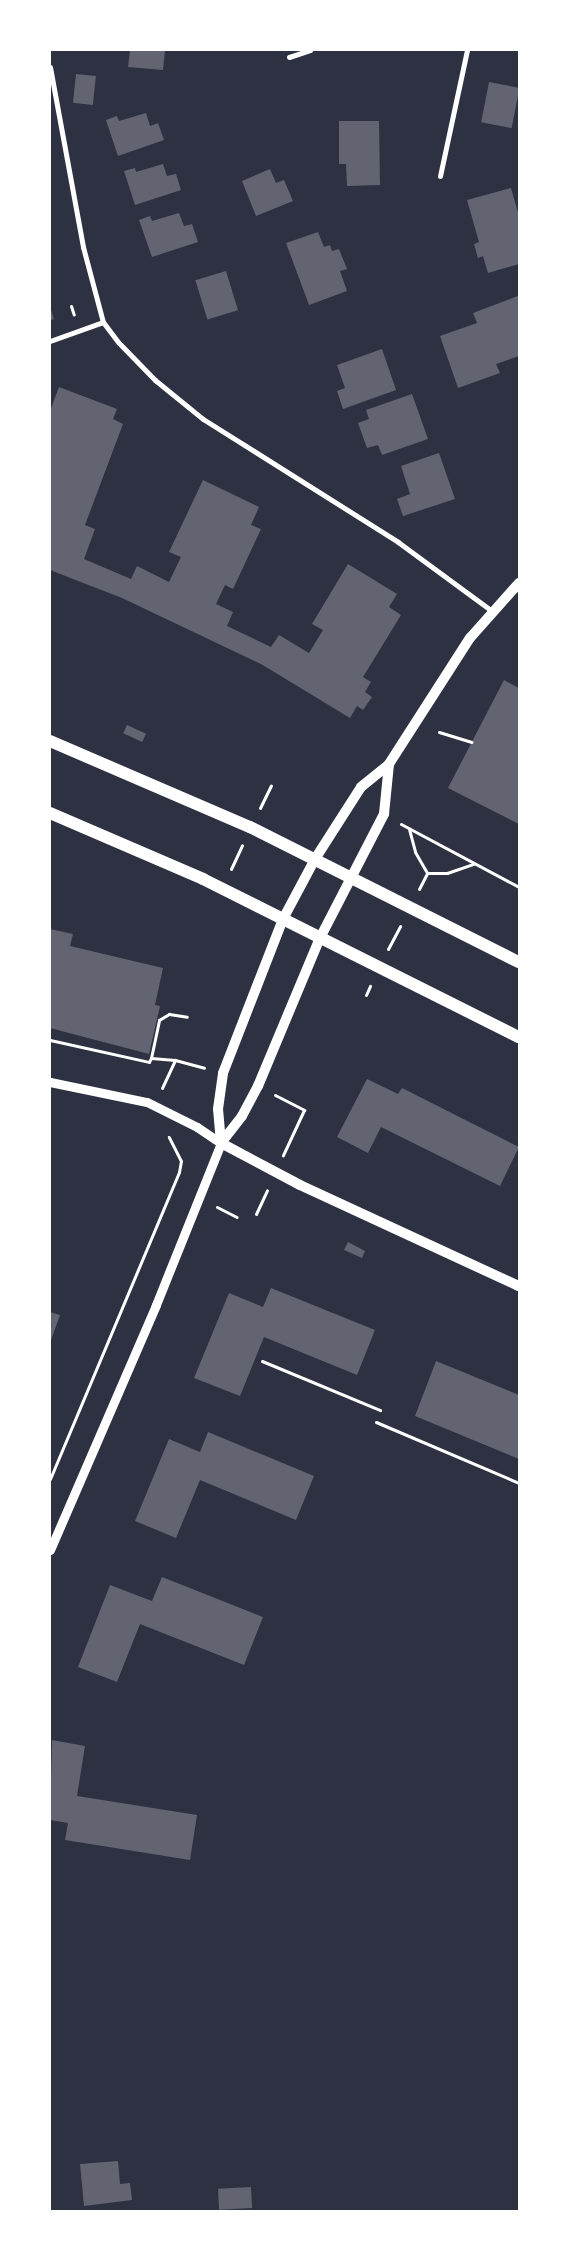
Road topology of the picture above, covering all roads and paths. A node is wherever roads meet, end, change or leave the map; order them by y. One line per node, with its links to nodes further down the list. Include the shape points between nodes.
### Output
1 (310, 50): 3 (street)
2 (467, 50): 5 (street)
3 (289, 57)
4 (50, 67): 6 (street, via 83,247)
5 (440, 176)
6 (103, 322): 7 (street); 9 (street, via 119,344 155,380 203,419 398,542)
7 (50, 341)
8 (519, 583): 9 (main road)
9 (492, 611): 13 (main road, via 420,710)
10 (439, 732): 12 (path)
11 (50, 741): 15 (main road)
12 (472, 742)
13 (388, 764): 15 (main road, via 361,787); 17 (main road, via 384,814)
14 (50, 813): 19 (main road, via 203,879)
15 (315, 859): 17 (main road); 19 (main road)
16 (427, 873): 18 (path, via 415,852 408,828)
17 (351, 876): 20 (main road); 21 (main road)
18 (519, 887)
19 (283, 919): 20 (main road); 29 (main road, via 223,1073 218,1109)
20 (320, 938): 23 (main road); 29 (main road, via 258,1086 242,1116)
21 (519, 962)
22 (187, 1017): 25 (path, via 169,1014 159,1020)
23 (519, 1037)
24 (50, 1040): 25 (path, via 149,1062)
25 (151, 1058): 27 (path, via 175,1060)
26 (50, 1082): 27 (street, via 125,1096)
27 (154, 1106): 29 (street)
28 (162, 1133): 34 (path, via 177,1149 180,1172)
29 (221, 1143): 30 (main road, via 300,1185); 36 (street, via 171,1270)
30 (519, 1286)
31 (262, 1361): 32 (path)
32 (380, 1410)
33 (376, 1422): 35 (path)
34 (50, 1479)
35 (519, 1483)
36 (50, 1550)

